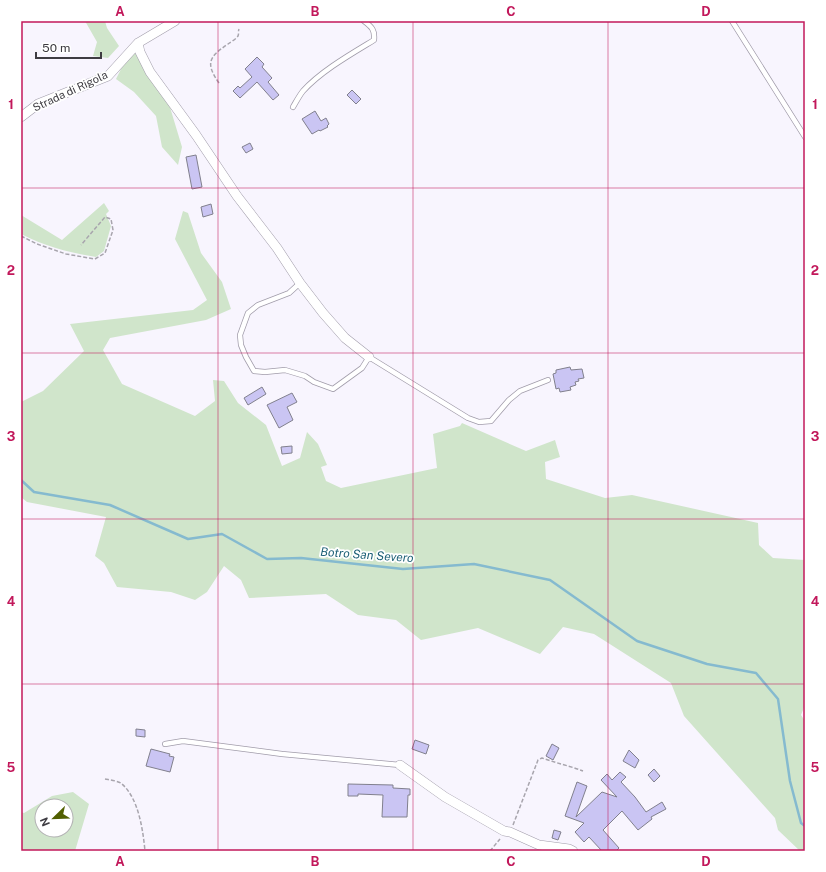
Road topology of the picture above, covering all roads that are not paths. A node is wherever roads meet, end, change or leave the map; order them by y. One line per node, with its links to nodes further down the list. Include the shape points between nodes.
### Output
1 (175, 21): 4 (street, Strada di Rigola)
2 (364, 21): 5 (lane, via 371,27 374,40 324,73 303,92)
3 (732, 21): 7 (lane)
4 (138, 43): 6 (street, Strada di Rigola, via 108,76 38,104); 8 (street, via 150,72)
5 (293, 107)
6 (21, 117)
7 (805, 137)
8 (300, 283): 9 (street, via 345,338); 9 (lane, via 289,292 248,313 240,335 241,345 254,371 286,370 333,389 362,368)
9 (369, 357): 10 (lane, via 468,418 479,422 492,421 520,391)
10 (548, 380)
11 (165, 744): 12 (lane, via 183,741 282,754)
12 (400, 765): 13 (street, via 445,797 507,831 539,845)
13 (573, 851)

